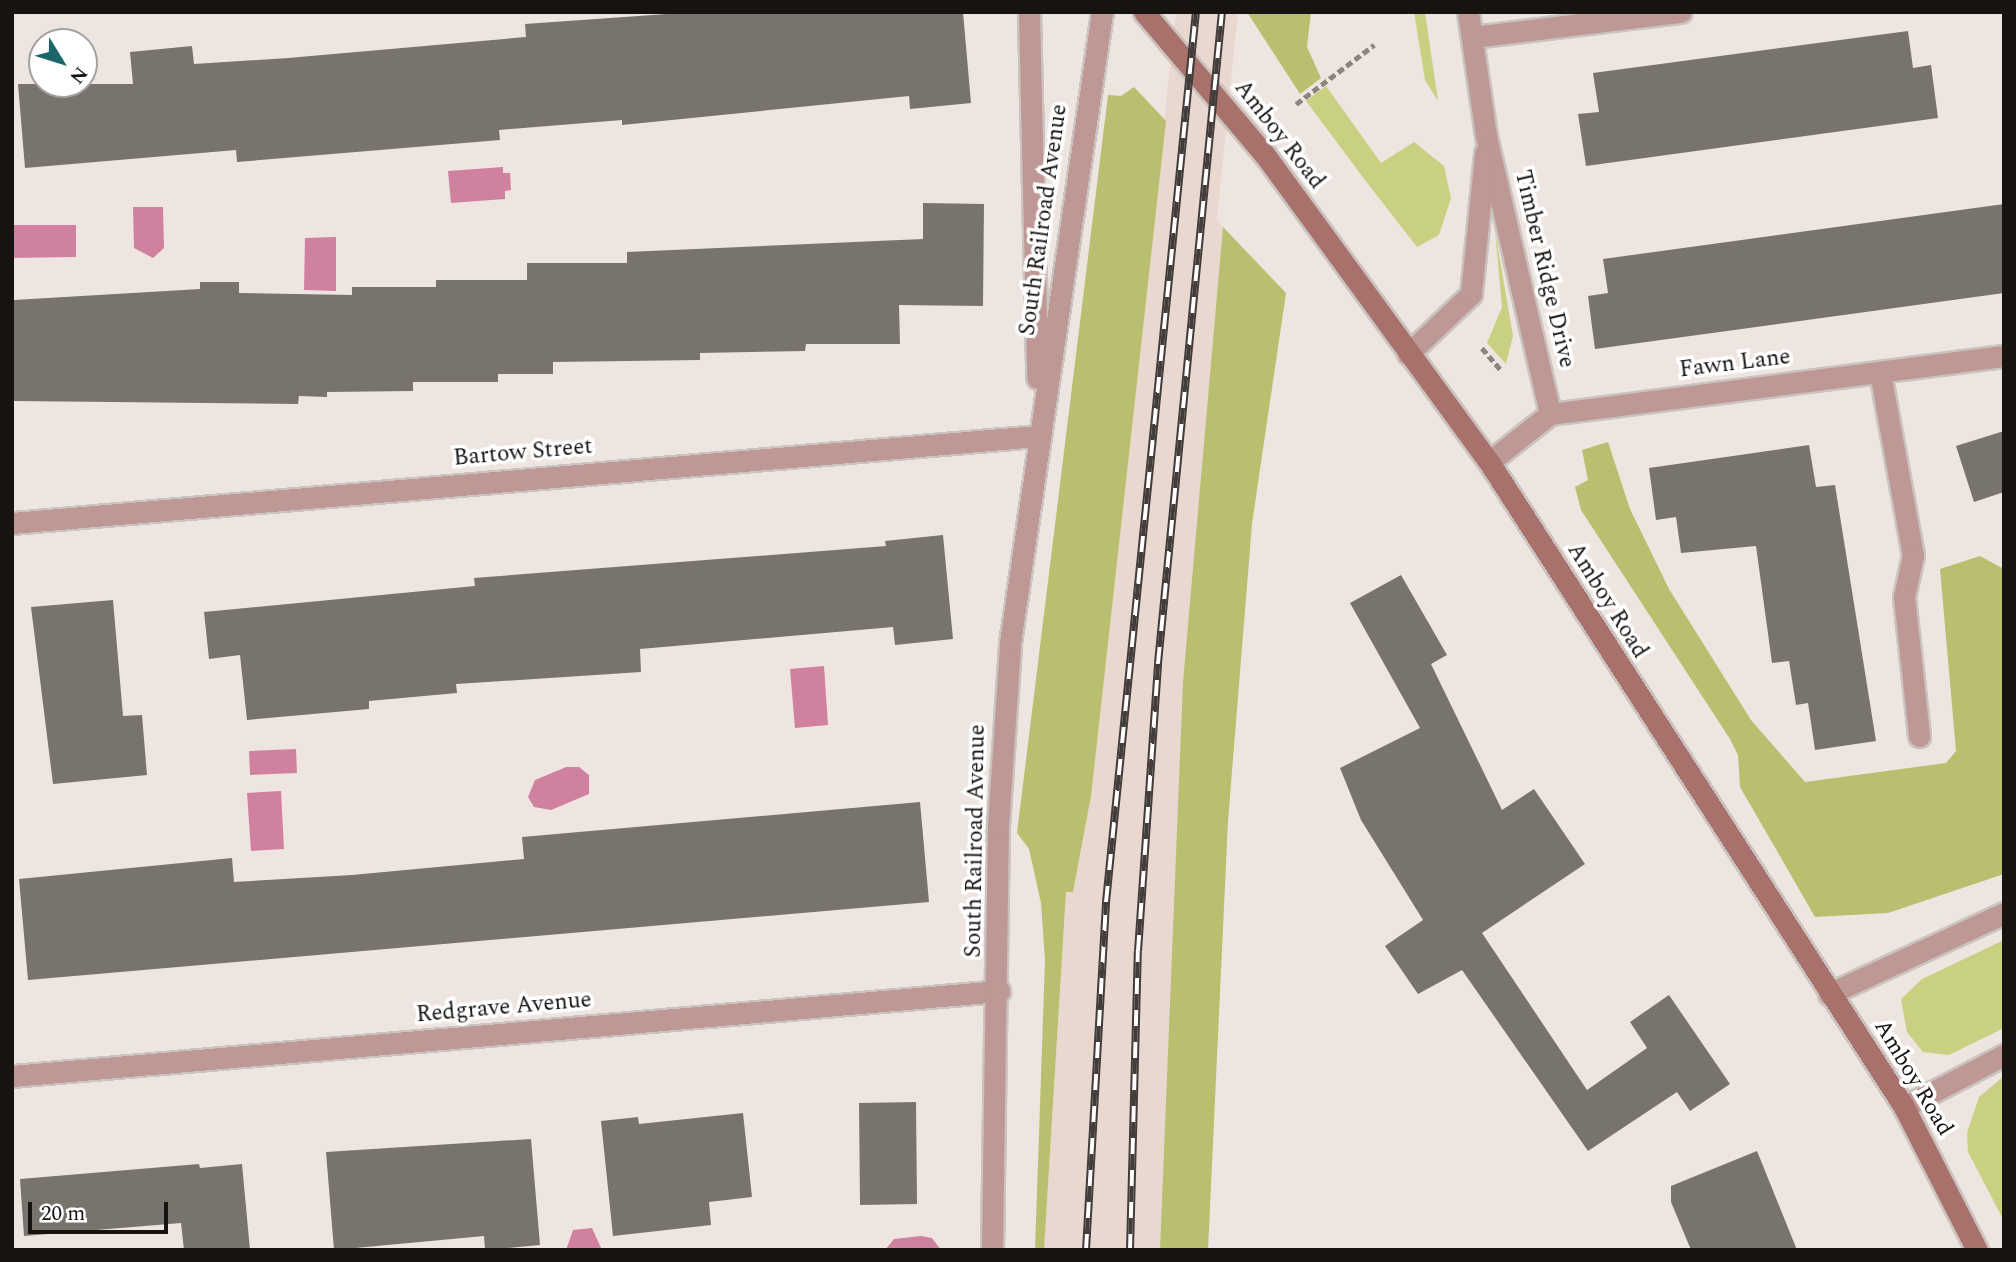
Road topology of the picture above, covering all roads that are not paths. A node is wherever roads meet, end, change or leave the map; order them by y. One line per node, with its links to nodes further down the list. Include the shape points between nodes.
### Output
1 (1029, 12): 12 (street, South Railroad Avenue)
2 (1102, 12): 12 (street, South Railroad Avenue)
3 (1144, 12): 8 (main road, Amboy Road, via 1265,155)
4 (1468, 12): 6 (street, Timber Ridge Drive)
5 (1680, 12): 6 (street)
6 (1473, 37): 7 (street, Timber Ridge Drive)
7 (1486, 136): 8 (street, Timber Ridge Drive, via 1471,294); 11 (street, Timber Ridge Drive)
8 (1408, 354): 13 (main road, Amboy Road)
9 (2004, 356): 10 (street, Fawn Lane)
10 (1880, 372): 11 (street, Fawn Lane); 15 (street, via 1913,555 1904,597)
11 (1550, 414): 13 (street)
12 (1038, 436): 14 (street, Bartow Street); 17 (street, South Railroad Avenue, via 1010,643 998,826)
13 (1489, 462): 18 (main road, Amboy Road)
14 (12, 523)
15 (1920, 736)
16 (2004, 913): 18 (street)
17 (999, 991): 20 (street, Redgrave Avenue); 22 (street, South Railroad Avenue)
18 (1829, 994): 21 (main road, Amboy Road)
19 (2004, 1055): 21 (street)
20 (12, 1076)
21 (1904, 1107): 23 (main road, Amboy Road)
22 (992, 1250)
23 (1977, 1250)

